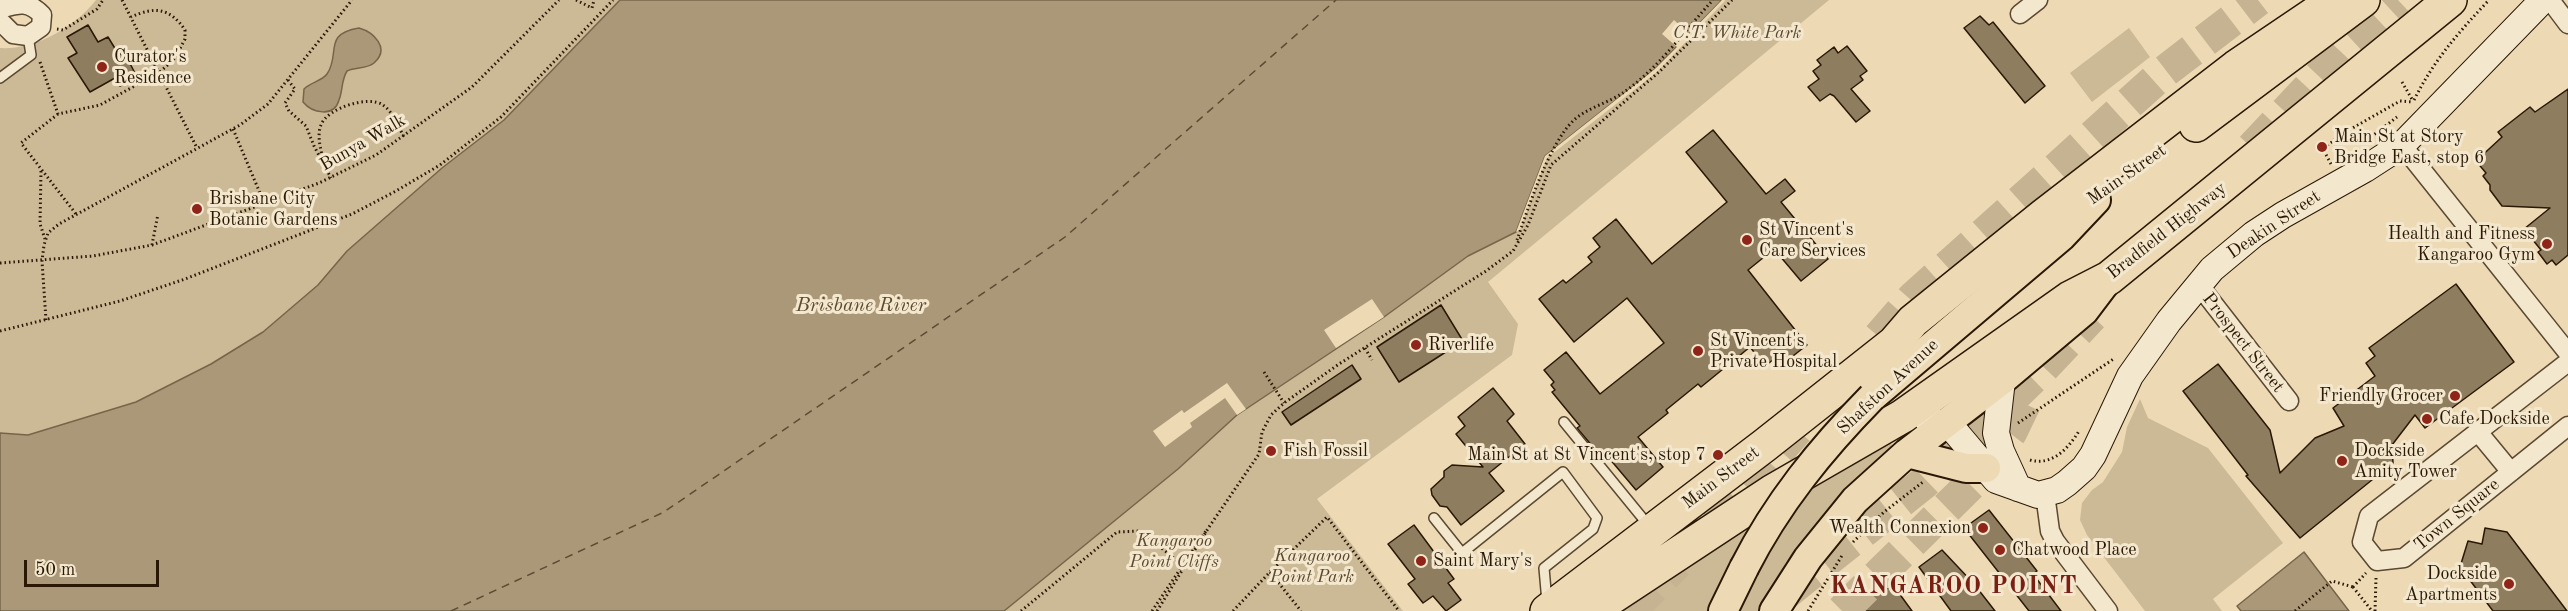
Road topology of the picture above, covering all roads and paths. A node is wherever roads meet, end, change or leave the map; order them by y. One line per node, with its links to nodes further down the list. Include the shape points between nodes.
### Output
1 (103, 0): 22 (path, via 97,9 63,30)
2 (122, 0): 19 (path)
3 (352, 0): 27 (path)
4 (559, 0): 34 (path, Bunya Walk, via 472,87)
5 (576, 0): 6 (path, via 592,8)
6 (594, 0)
7 (613, 0): 55 (path, via 501,117 440,165 396,191 352,214 185,279)
8 (1713, 0): 50 (path, via 1625,92 1573,120 1548,162)
9 (1732, 0): 50 (path, via 1659,72 1551,165 1528,225)
10 (2038, 0): 18 (street)
11 (2309, 0): 24 (street, Main Street, via 2254,45)
12 (2450, 0): 53 (highway, Bradfield Highway)
13 (2488, 0): 29 (path, via 2428,72)
14 (2543, 0): 36 (street, Deakin Street)
15 (2550, 0): 21 (street)
16 (2352, 1): 24 (highway, Main Street); 44 (highway, Main Street)
17 (0, 9): 22 (street, via 23,3 34,7 42,15)
18 (2020, 14)
19 (131, 16): 25 (path); 25 (path, via 159,9 186,30 175,58)
20 (0, 21): 22 (street, via 13,34)
21 (2568, 24)
22 (34, 32): 26 (lane, via 31,55)
23 (42, 66): 32 (path)
24 (2236, 67): 57 (highway, Main Street, via 1941,298)
25 (159, 72): 32 (path, via 100,105); 37 (path)
26 (0, 78)
27 (288, 80): 33 (path, via 268,104); 40 (path, via 295,89 285,103 306,126)
28 (2402, 82): 29 (path)
29 (2413, 102): 30 (path); 39 (path, via 2400,101 2342,134 2323,149)
30 (2408, 107)
31 (2403, 113): 35 (path)
32 (58, 114): 42 (path, via 21,143)
33 (233, 129): 37 (path); 45 (path)
34 (404, 137): 40 (path, via 393,116 380,103 347,105 320,126); 43 (path, Bunya Walk)
35 (2364, 143)
36 (2402, 145): 54 (street, Deakin Street, via 2254,234); 59 (street)
37 (198, 148): 46 (path)
38 (2338, 159): 39 (path)
39 (2331, 164): 41 (path)
40 (325, 166): 43 (path)
41 (2324, 167)
42 (41, 169): 46 (path); 48 (path, via 40,224)
43 (331, 178): 45 (path, Bunya Walk)
44 (2096, 200): 57 (highway, Main Street, via 2047,228 1920,331); 96 (main road, Shafston Avenue, bridge, via 2062,236 1844,425 1787,495)
45 (265, 205): 49 (path, Bunya Walk)
46 (75, 214): 48 (path, via 48,233)
47 (158, 214): 49 (path)
48 (45, 241): 51 (path)
49 (152, 245): 51 (path, Bunya Walk)
50 (1513, 251): 58 (path)
51 (42, 261): 52 (path, Bunya Walk); 55 (path)
52 (0, 263)
53 (2109, 278): 64 (main road, via 2084,311); 67 (highway, Bradfield Highway, via 2070,298)
54 (2198, 285): 65 (street, Prospect Street); 81 (street, Deakin Street, via 2130,376 2093,455 2067,483)
55 (46, 320): 56 (path)
56 (0, 331)
57 (1894, 343): 84 (highway, Main Street)
58 (1365, 348): 60 (path); 66 (path)
59 (2568, 353)
60 (1372, 360)
61 (2568, 362): 72 (street)
62 (2112, 366): 73 (path, via 2117,357)
63 (1264, 372): 66 (path)
64 (2002, 380): 69 (main road); 73 (street)
65 (2289, 401)
66 (1284, 403): 83 (path, via 1271,414 1262,432 1259,454)
67 (1903, 416): 69 (street); 80 (highway, Bradfield Highway)
68 (1564, 422): 84 (lane)
69 (1944, 424): 74 (main road); 76 (street, via 1961,436)
70 (2083, 424): 75 (path, via 2062,452 2050,460 2038,462)
71 (2568, 426): 77 (street, Town Square)
72 (2478, 432): 77 (street, Town Square); 85 (street, via 2369,516 2362,542)
73 (2005, 433): 79 (street, via 2001,452)
74 (1907, 453): 76 (main road, via 1966,468); 97 (main road, via 1833,524)
75 (2021, 454)
76 (1986, 468): 79 (street, via 1996,480)
77 (2511, 472): 85 (street, Town Square, via 2404,558)
78 (1928, 478): 98 (path, via 1848,547)
79 (2018, 488): 81 (street)
80 (1773, 491): 95 (highway, Main Street)
81 (2045, 495): 99 (street, via 2055,541)
82 (1434, 518): 88 (lane, via 1462,553 1563,472 1597,518 1593,528 1544,568)
83 (1209, 527): 86 (path); 91 (path)
84 (1652, 531): 88 (highway, Main Street)
85 (2377, 561): 101 (path)
86 (1182, 565): 89 (path, via 1141,531 1117,532); 90 (path)
87 (1269, 572): 92 (path); 93 (path); 94 (path, via 1327,517)
88 (1548, 610)
89 (1022, 611)
90 (1152, 611)
91 (1157, 611)
92 (1233, 611)
93 (1301, 611)
94 (1399, 611)
95 (1591, 611)
96 (1723, 611)
97 (1774, 611)
98 (1808, 611)
99 (2108, 611)
100 (2295, 611): 101 (path, via 2332,582 2353,587)
101 (2373, 611)

